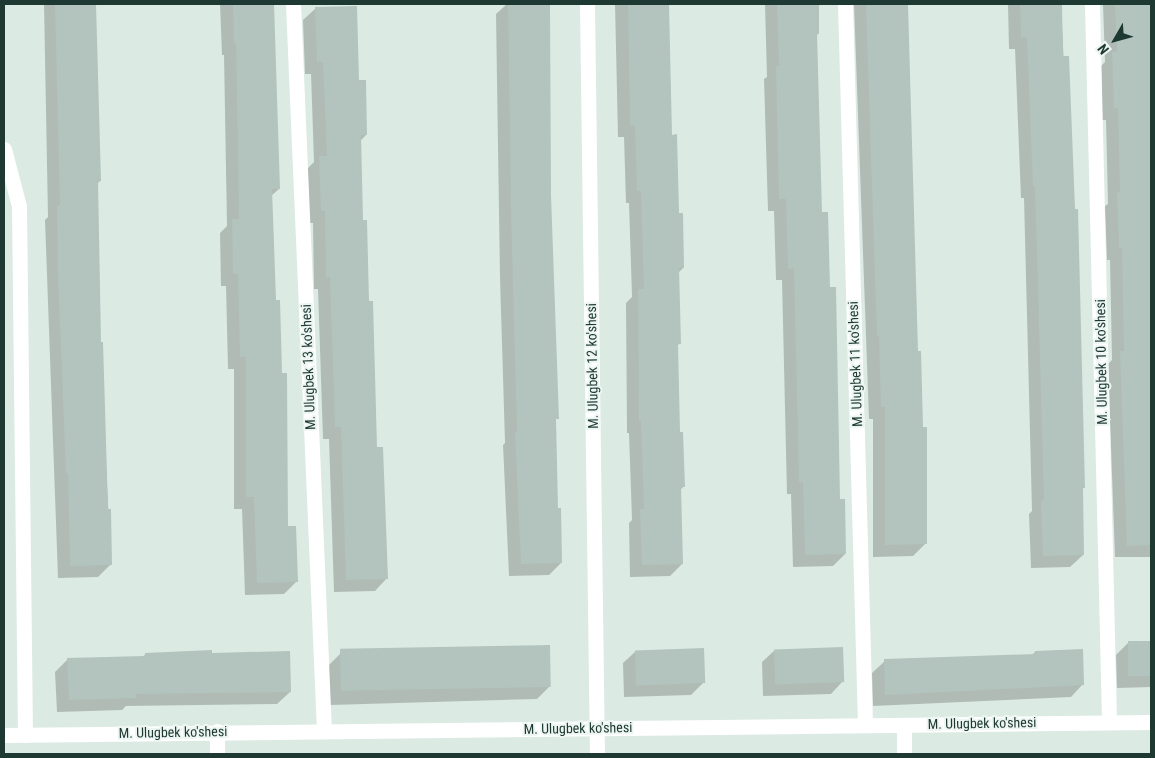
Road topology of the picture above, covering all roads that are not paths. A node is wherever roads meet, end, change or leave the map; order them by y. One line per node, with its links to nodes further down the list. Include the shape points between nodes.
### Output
1 (292, 4): 12 (street, M. Ulugbek 13 ko'shesi)
2 (587, 4): 10 (street, M. Ulugbek 12 ko'shesi)
3 (845, 4): 8 (street, M. Ulugbek 11 ko'shesi)
4 (1092, 4): 6 (street, M. Ulugbek 10 ko'shesi)
5 (4, 149): 14 (street, via 19,206)
6 (1109, 721): 7 (street, M. Ulugbek ko'shesi); 9 (street, M. Ulugbek ko'shesi)
7 (1151, 722)
8 (865, 724): 9 (street, M. Ulugbek ko'shesi); 10 (street, M. Ulugbek ko'shesi)
9 (904, 724): 17 (street)
10 (597, 728): 12 (street, M. Ulugbek ko'shesi); 16 (street, M. Ulugbek 12 ko'shesi)
11 (217, 731): 12 (street, M. Ulugbek ko'shesi); 14 (street, M. Ulugbek ko'shesi); 15 (street)
12 (324, 731)
13 (4, 735): 14 (street, M. Ulugbek ko'shesi)
14 (26, 735)
15 (217, 754)
16 (597, 754)
17 (904, 754)

